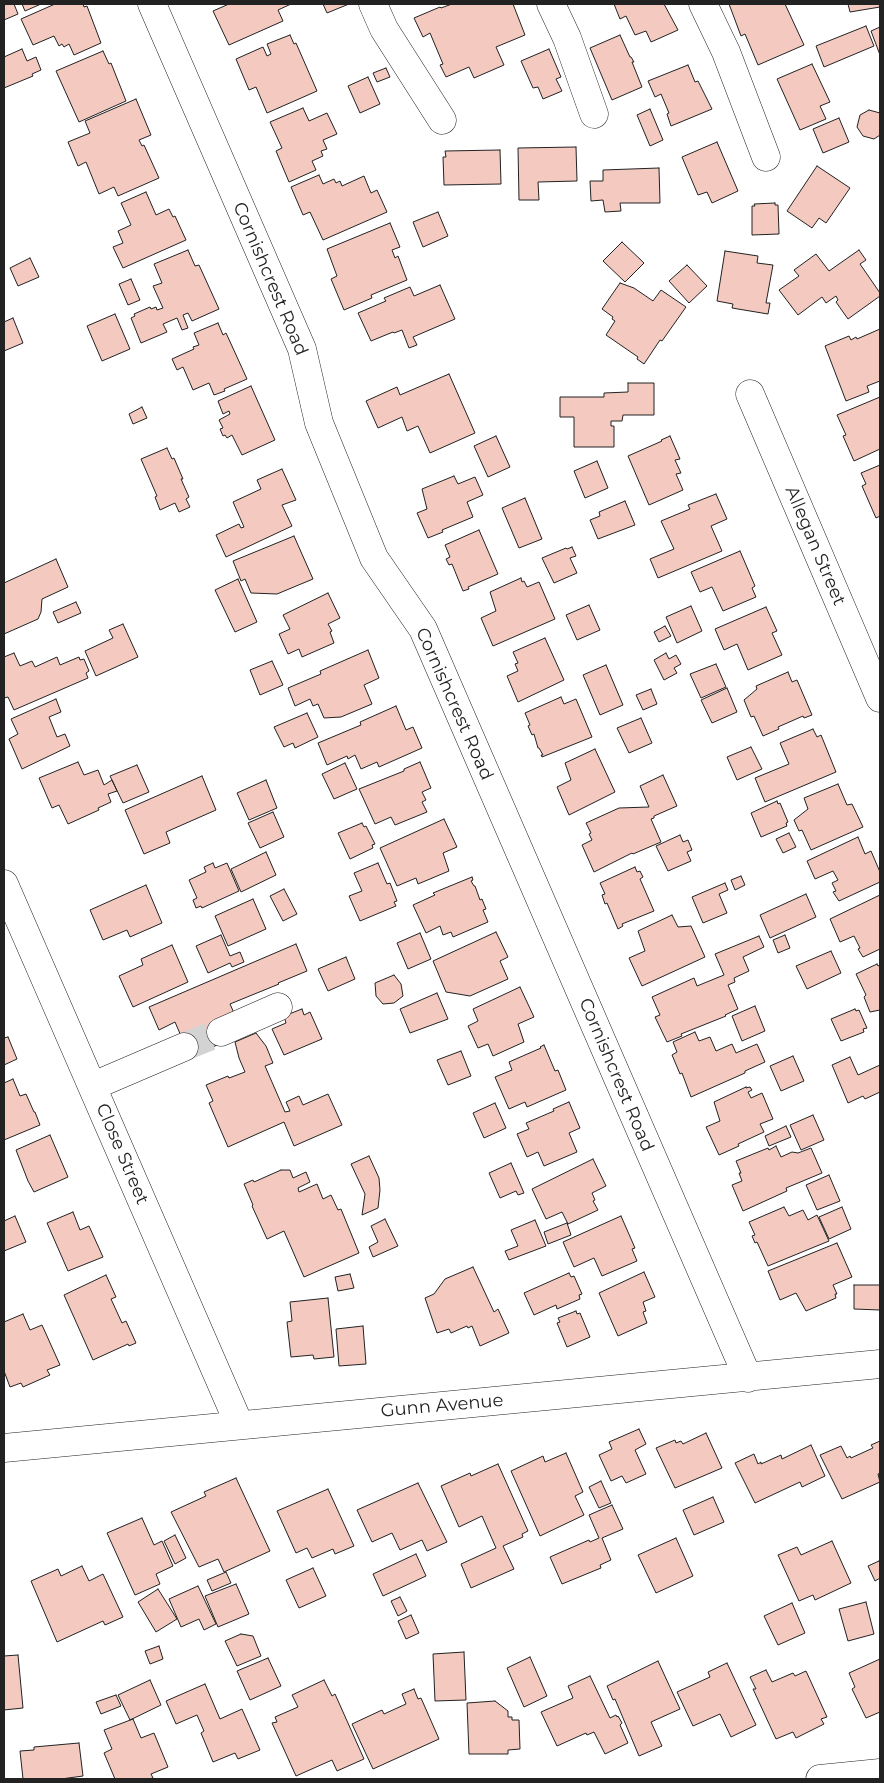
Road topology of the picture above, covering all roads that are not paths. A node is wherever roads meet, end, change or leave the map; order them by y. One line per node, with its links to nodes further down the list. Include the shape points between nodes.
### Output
1 (152, 4): 16 (street, Cornishcrest Road, via 302,349 319,423 374,558 423,629)
2 (373, 4): 6 (street, via 384,29)
3 (551, 4): 5 (street, via 567,38)
4 (704, 4): 7 (street)
5 (594, 114)
6 (442, 120)
7 (766, 158)
8 (750, 394): 9 (street, Allegan Street)
9 (880, 698)
10 (4, 884): 14 (street, Close Street)
11 (278, 1007): 12 (street)
12 (221, 1032)
13 (184, 1047): 14 (street)
14 (93, 1086): 17 (street, Close Street)
15 (880, 1364): 16 (street, Gunn Avenue)
16 (748, 1378): 17 (street, Gunn Avenue)
17 (239, 1424): 18 (street, Gunn Avenue)
18 (4, 1448)
19 (870, 1775): 20 (street)
20 (820, 1779)

